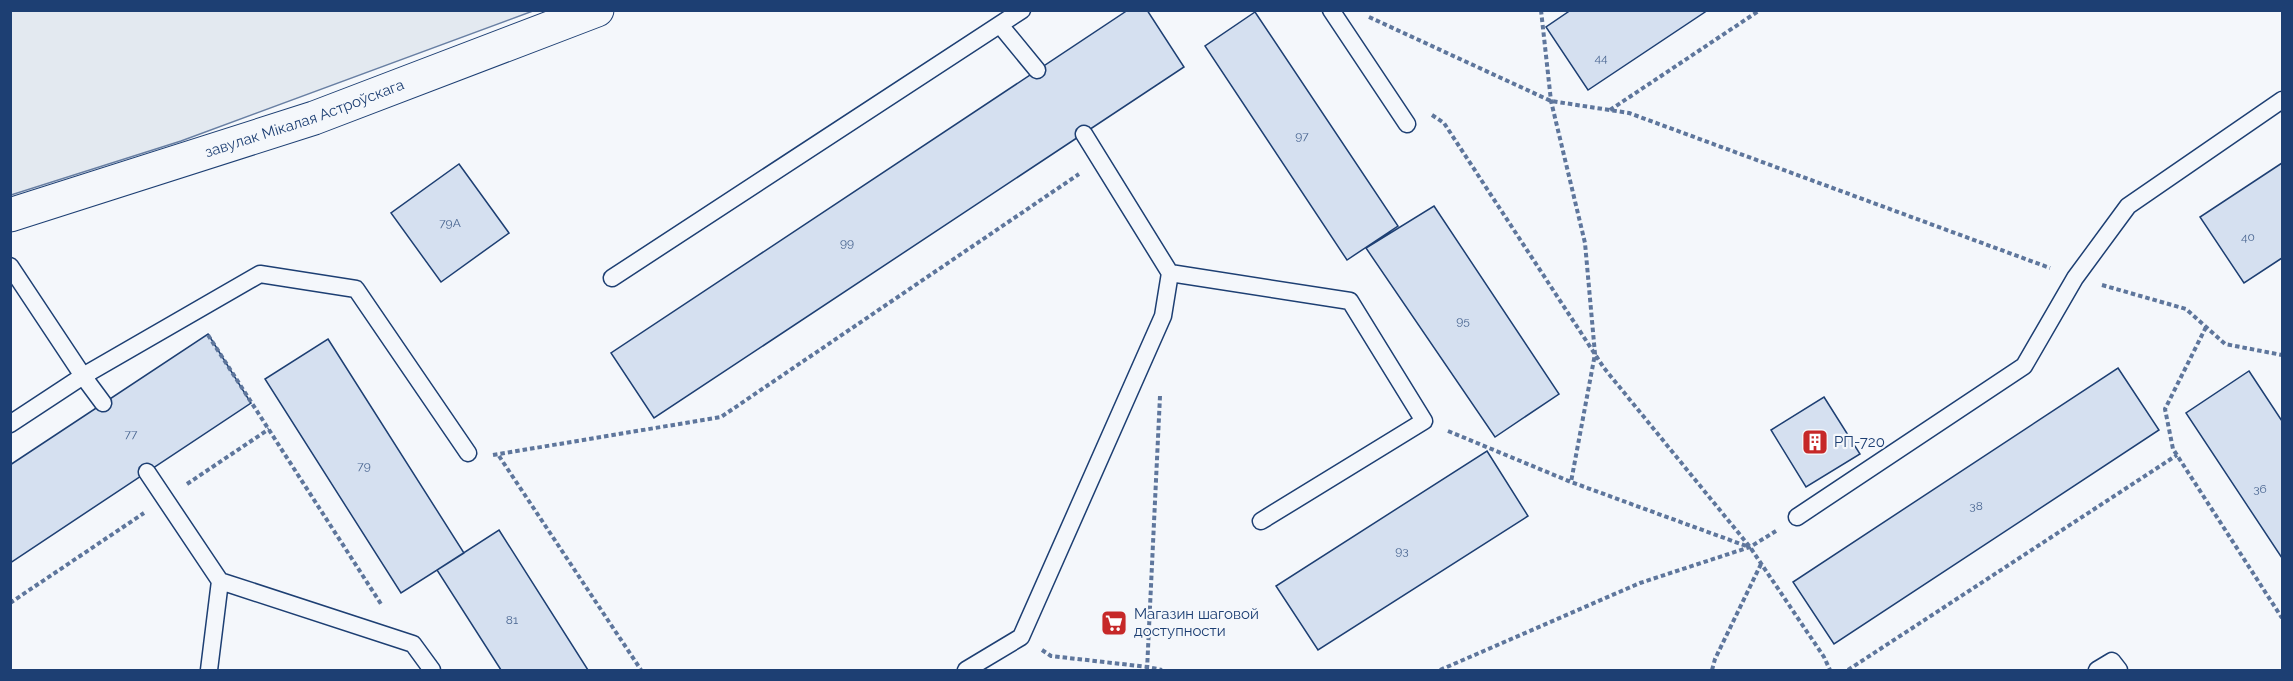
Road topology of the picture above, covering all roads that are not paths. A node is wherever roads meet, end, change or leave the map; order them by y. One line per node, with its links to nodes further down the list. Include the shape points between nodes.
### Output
1 (597, 10): 9 (street, завулак Мікалая Астроўскага, via 314,118)
2 (1022, 10): 4 (lane)
3 (1331, 10): 7 (lane)
4 (1000, 25): 5 (lane); 12 (lane)
5 (1037, 70)
6 (2283, 100): 18 (lane, via 2128,206 2076,278 2024,366)
7 (1407, 124)
8 (1084, 134): 11 (lane)
9 (10, 215)
10 (10, 266): 13 (lane)
11 (1170, 273): 19 (lane, via 1350,301 1424,421); 23 (lane, via 1163,316 1021,637)
12 (612, 278)
13 (83, 376): 14 (lane); 15 (lane); 16 (lane, via 260,274 356,289)
14 (103, 403)
15 (10, 424)
16 (468, 453)
17 (147, 472): 20 (lane)
18 (1797, 517)
19 (1261, 521)
20 (220, 581): 21 (lane); 22 (lane, via 413,644)
21 (209, 670)
22 (432, 670)
23 (966, 670)
24 (2097, 670): 25 (lane, via 2112,661)
25 (2119, 670)

